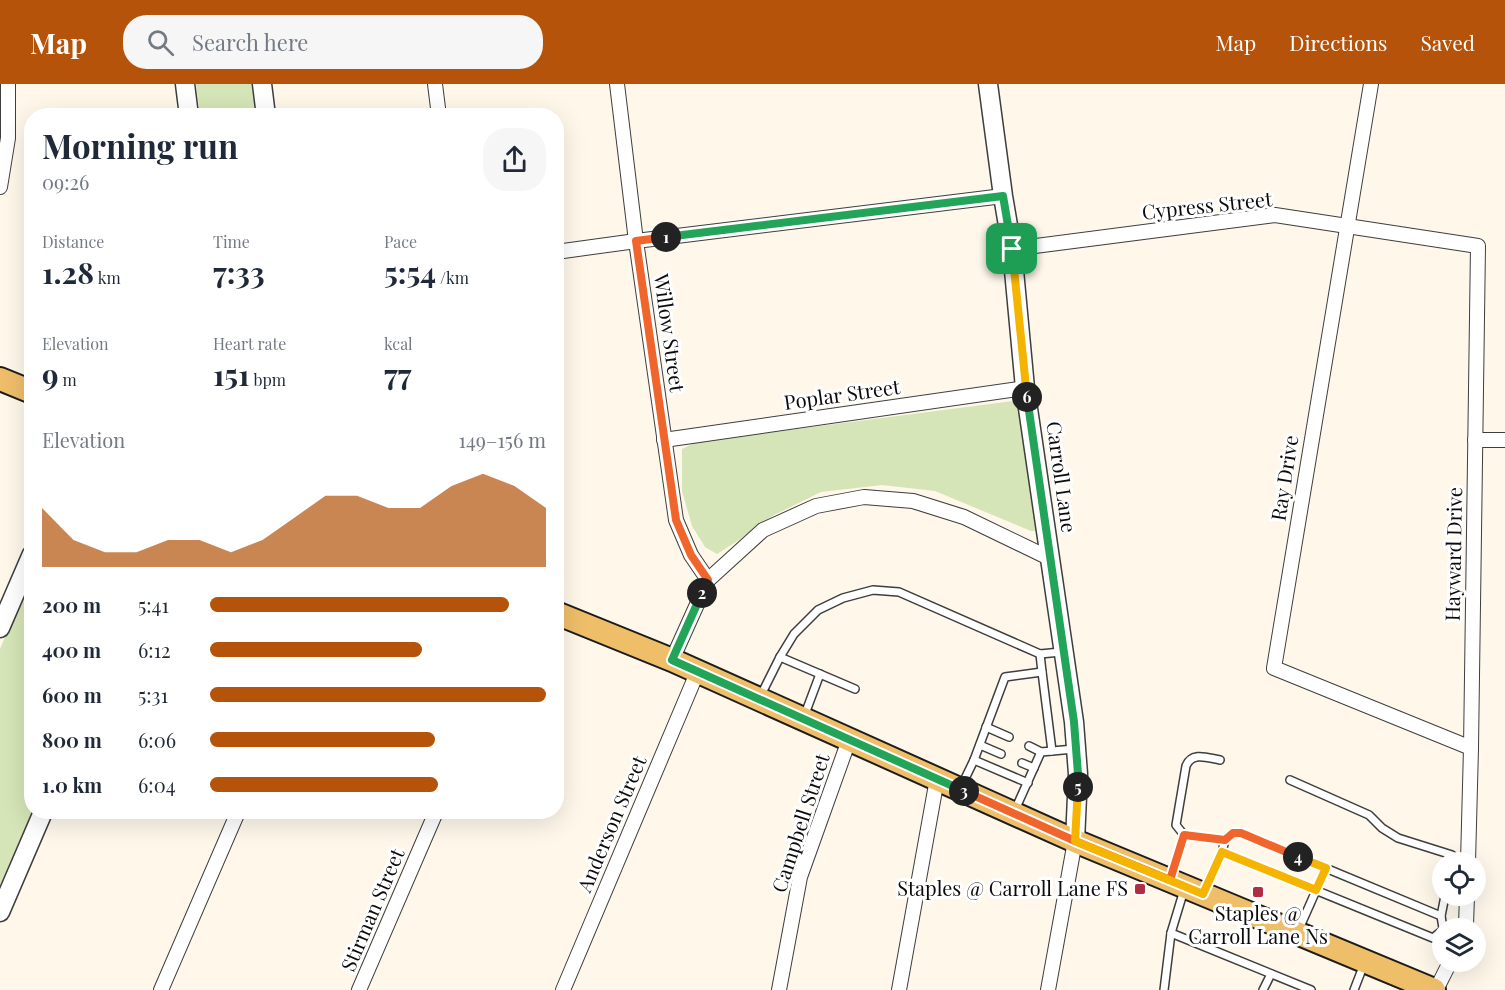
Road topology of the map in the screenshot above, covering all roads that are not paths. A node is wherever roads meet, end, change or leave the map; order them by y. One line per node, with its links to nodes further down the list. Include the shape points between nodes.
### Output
1 (8, 84): 11 (street, via 8,138)
2 (185, 84): 8 (street)
3 (262, 84): 9 (street)
4 (435, 84): 10 (street)
5 (617, 84): 14 (street, Willow Street)
6 (988, 84): 12 (street, Carroll Lane)
7 (1371, 84): 13 (street, Ray Drive)
8 (188, 108)
9 (265, 108)
10 (438, 108)
11 (0, 187)
12 (1003, 196): 14 (street); 16 (street, Carroll Lane)
13 (1347, 227): 15 (street, Cypress Street); 16 (street, Cypress Street, via 1275,215); 45 (street, Ray Drive, via 1274,668)
14 (636, 241): 17 (street); 21 (street, Willow Street)
15 (1478, 246): 22 (street, Hayward Drive)
16 (1012, 249): 19 (street, Carroll Lane)
17 (564, 251)
18 (0, 379): 20 (main road)
19 (1025, 388): 21 (street, Poplar Street); 24 (street, Carroll Lane)
20 (24, 389)
21 (664, 440): 26 (street, Willow Street, via 676,520 691,555)
22 (1475, 440): 23 (street); 45 (street, Hayward Drive)
23 (1505, 440)
24 (1049, 558): 26 (street, via 964,518 913,501 864,497 816,506 763,530); 29 (street, Carroll Lane)
25 (24, 572): 28 (street)
26 (708, 580): 32 (street)
27 (564, 616): 32 (main road)
28 (0, 628)
29 (1064, 652): 30 (lane); 44 (street, Carroll Lane)
30 (1040, 654): 31 (lane, via 899,592 873,590 818,610 794,634); 34 (lane)
31 (780, 657): 35 (lane); 37 (lane)
32 (672, 660): 33 (main road)
33 (697, 672): 37 (main road); 82 (street, Anderson Street)
34 (1042, 672): 39 (lane, via 1005,677); 46 (lane)
35 (820, 674): 36 (lane); 38 (lane)
36 (855, 689)
37 (759, 700): 38 (main road)
38 (803, 720): 41 (main road)
39 (986, 727): 40 (lane); 42 (lane)
40 (1009, 737)
41 (849, 740): 53 (main road); 83 (street, Campbell Street, via 800,877)
42 (980, 745): 48 (lane); 49 (lane)
43 (1029, 746): 47 (lane)
44 (1076, 748): 46 (lane); 63 (street, Carroll Lane)
45 (1471, 748): 66 (street, Hayward Drive)
46 (1052, 750): 47 (lane)
47 (1041, 752): 52 (lane)
48 (1001, 754)
49 (974, 760): 55 (lane); 56 (lane)
50 (1220, 760): 61 (lane, via 1196,756 1186,766 1176,825)
51 (1022, 763): 52 (lane)
52 (1034, 768): 55 (lane)
53 (937, 779): 56 (main road); 84 (street)
54 (1290, 780): 65 (lane, via 1369,815 1398,838)
55 (1028, 783): 57 (lane)
56 (960, 789): 57 (main road)
57 (1014, 814): 63 (main road)
58 (40, 819): 71 (street)
59 (235, 819): 80 (street)
60 (433, 819): 81 (street, Stirman Street)
61 (1184, 835): 62 (lane); 68 (lane)
62 (1225, 840): 64 (lane); 67 (lane, via 1233,833 1241,833)
63 (1075, 841): 68 (main road); 85 (street)
64 (1222, 852): 68 (lane); 69 (lane)
65 (1434, 852)
66 (1468, 852)
67 (1326, 868): 69 (lane); 72 (lane)
68 (1186, 887): 73 (lane); 74 (main road)
69 (1316, 890): 74 (lane); 75 (lane)
70 (1443, 906): 72 (lane)
71 (0, 912)
72 (1441, 916)
73 (1171, 933): 78 (lane); 86 (lane)
74 (1298, 933): 76 (main road)
75 (1432, 938)
76 (1365, 961): 79 (main road); 89 (lane)
77 (1445, 972): 90 (street)
78 (1270, 974): 87 (lane); 88 (lane)
79 (1399, 983): 90 (main road)
80 (161, 990)
81 (359, 990)
82 (563, 990)
83 (779, 990)
84 (899, 990)
85 (1048, 990)
86 (1164, 990)
87 (1263, 990)
88 (1311, 990)
89 (1354, 990)
90 (1435, 990)

